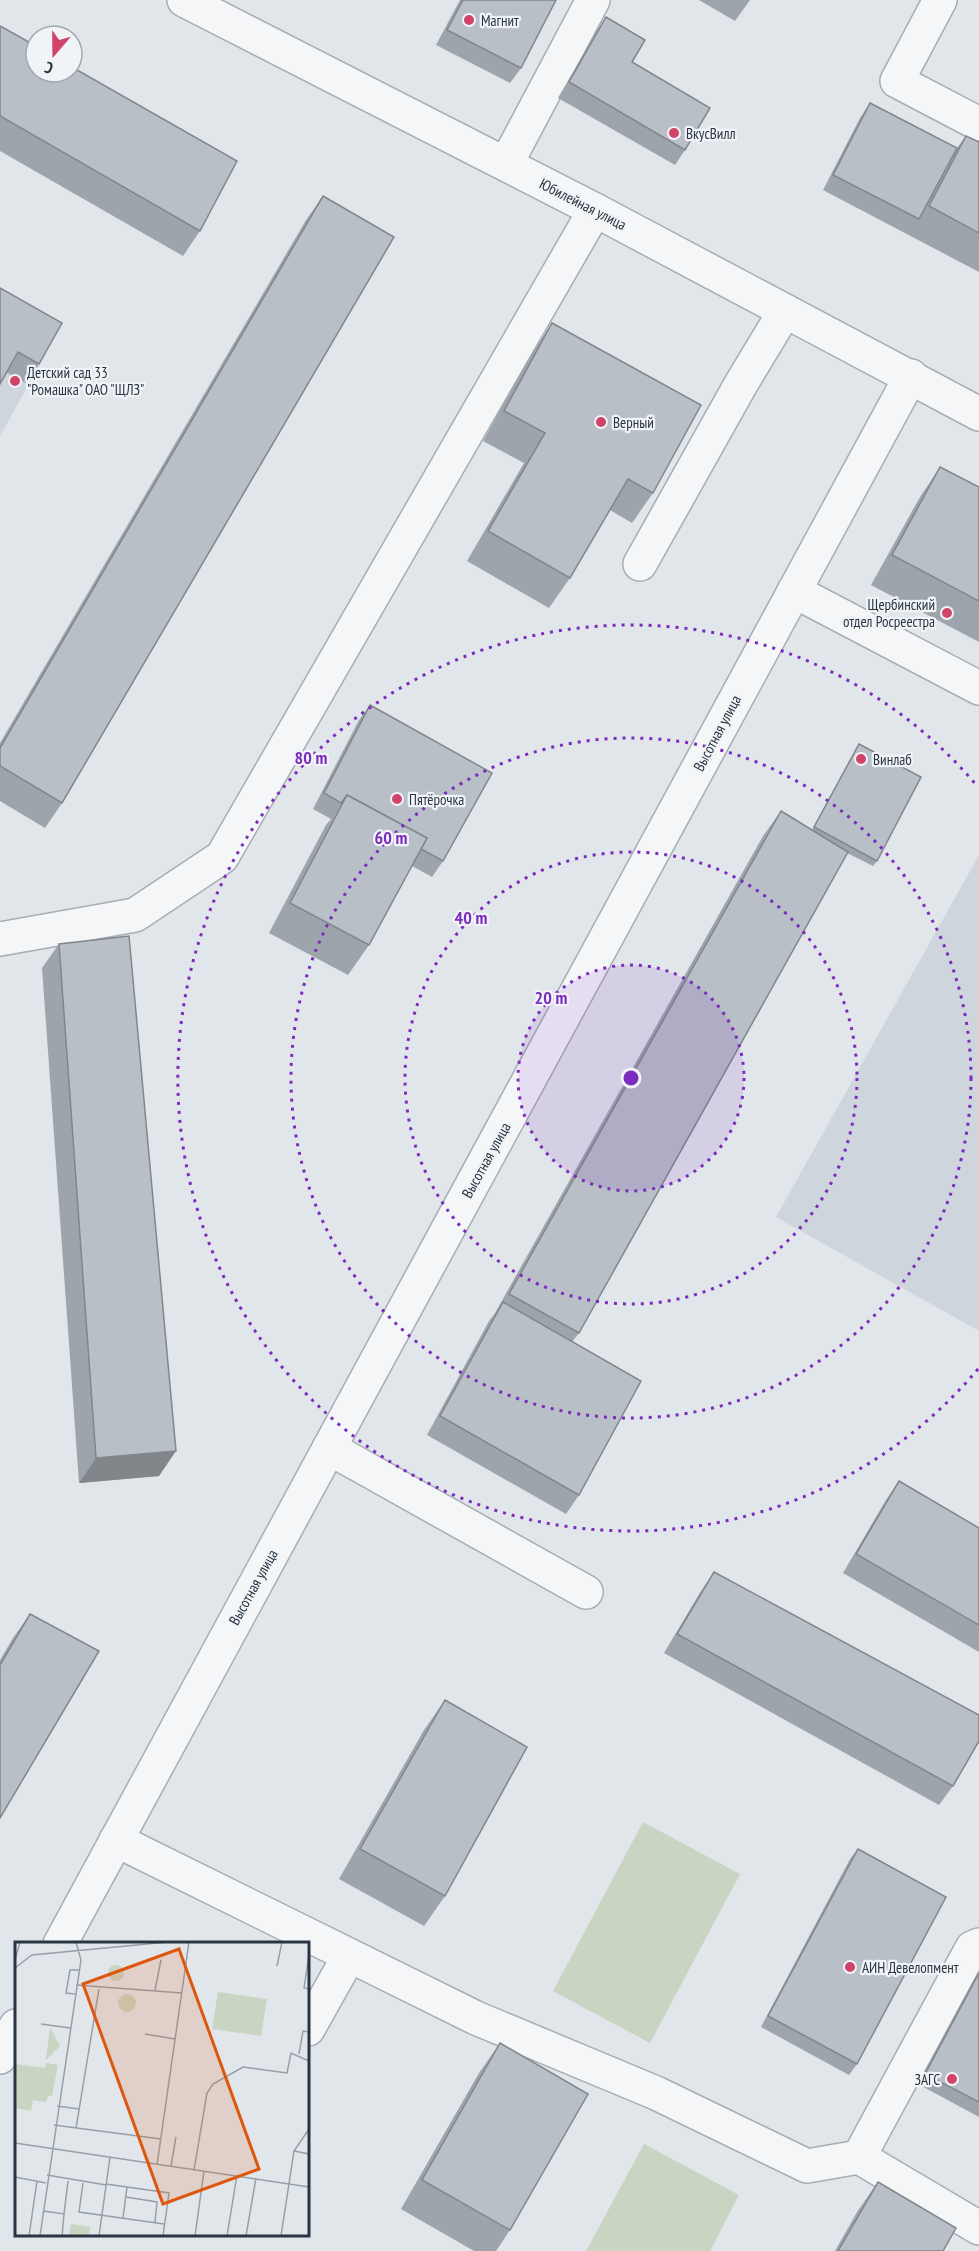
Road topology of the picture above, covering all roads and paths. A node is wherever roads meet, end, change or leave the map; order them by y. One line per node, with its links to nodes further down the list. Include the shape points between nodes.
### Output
1 (184, 0): 4 (street, Юбилейная улица)
2 (593, 0): 6 (street)
3 (940, 0): 5 (street, via 897,81)
4 (222, 9): 6 (street, Юбилейная улица)
5 (979, 124)
6 (506, 164): 7 (street, Юбилейная улица)
7 (595, 210): 8 (street, Юбилейная улица); 14 (street, via 222,856 135,915)
8 (785, 311): 9 (street, Юбилейная улица); 11 (street)
9 (910, 376): 10 (street, Юбилейная улица); 12 (street, Высотная улица)
10 (979, 414)
11 (640, 564)
12 (794, 591): 13 (street); 15 (street, Высотная улица)
13 (979, 688)
14 (0, 939)
15 (329, 1448): 16 (street); 17 (street, Высотная улица)
16 (586, 1592)
17 (116, 1840): 18 (street, Высотная улица); 20 (street)
18 (61, 1942)
19 (979, 1945): 24 (street, via 972,1948)
20 (349, 1956): 21 (street); 24 (street, via 476,2018 656,2093 807,2166)
21 (309, 2027)
22 (15, 2028): 23 (street)
23 (0, 2057)
24 (858, 2157): 25 (street)
25 (979, 2228)

